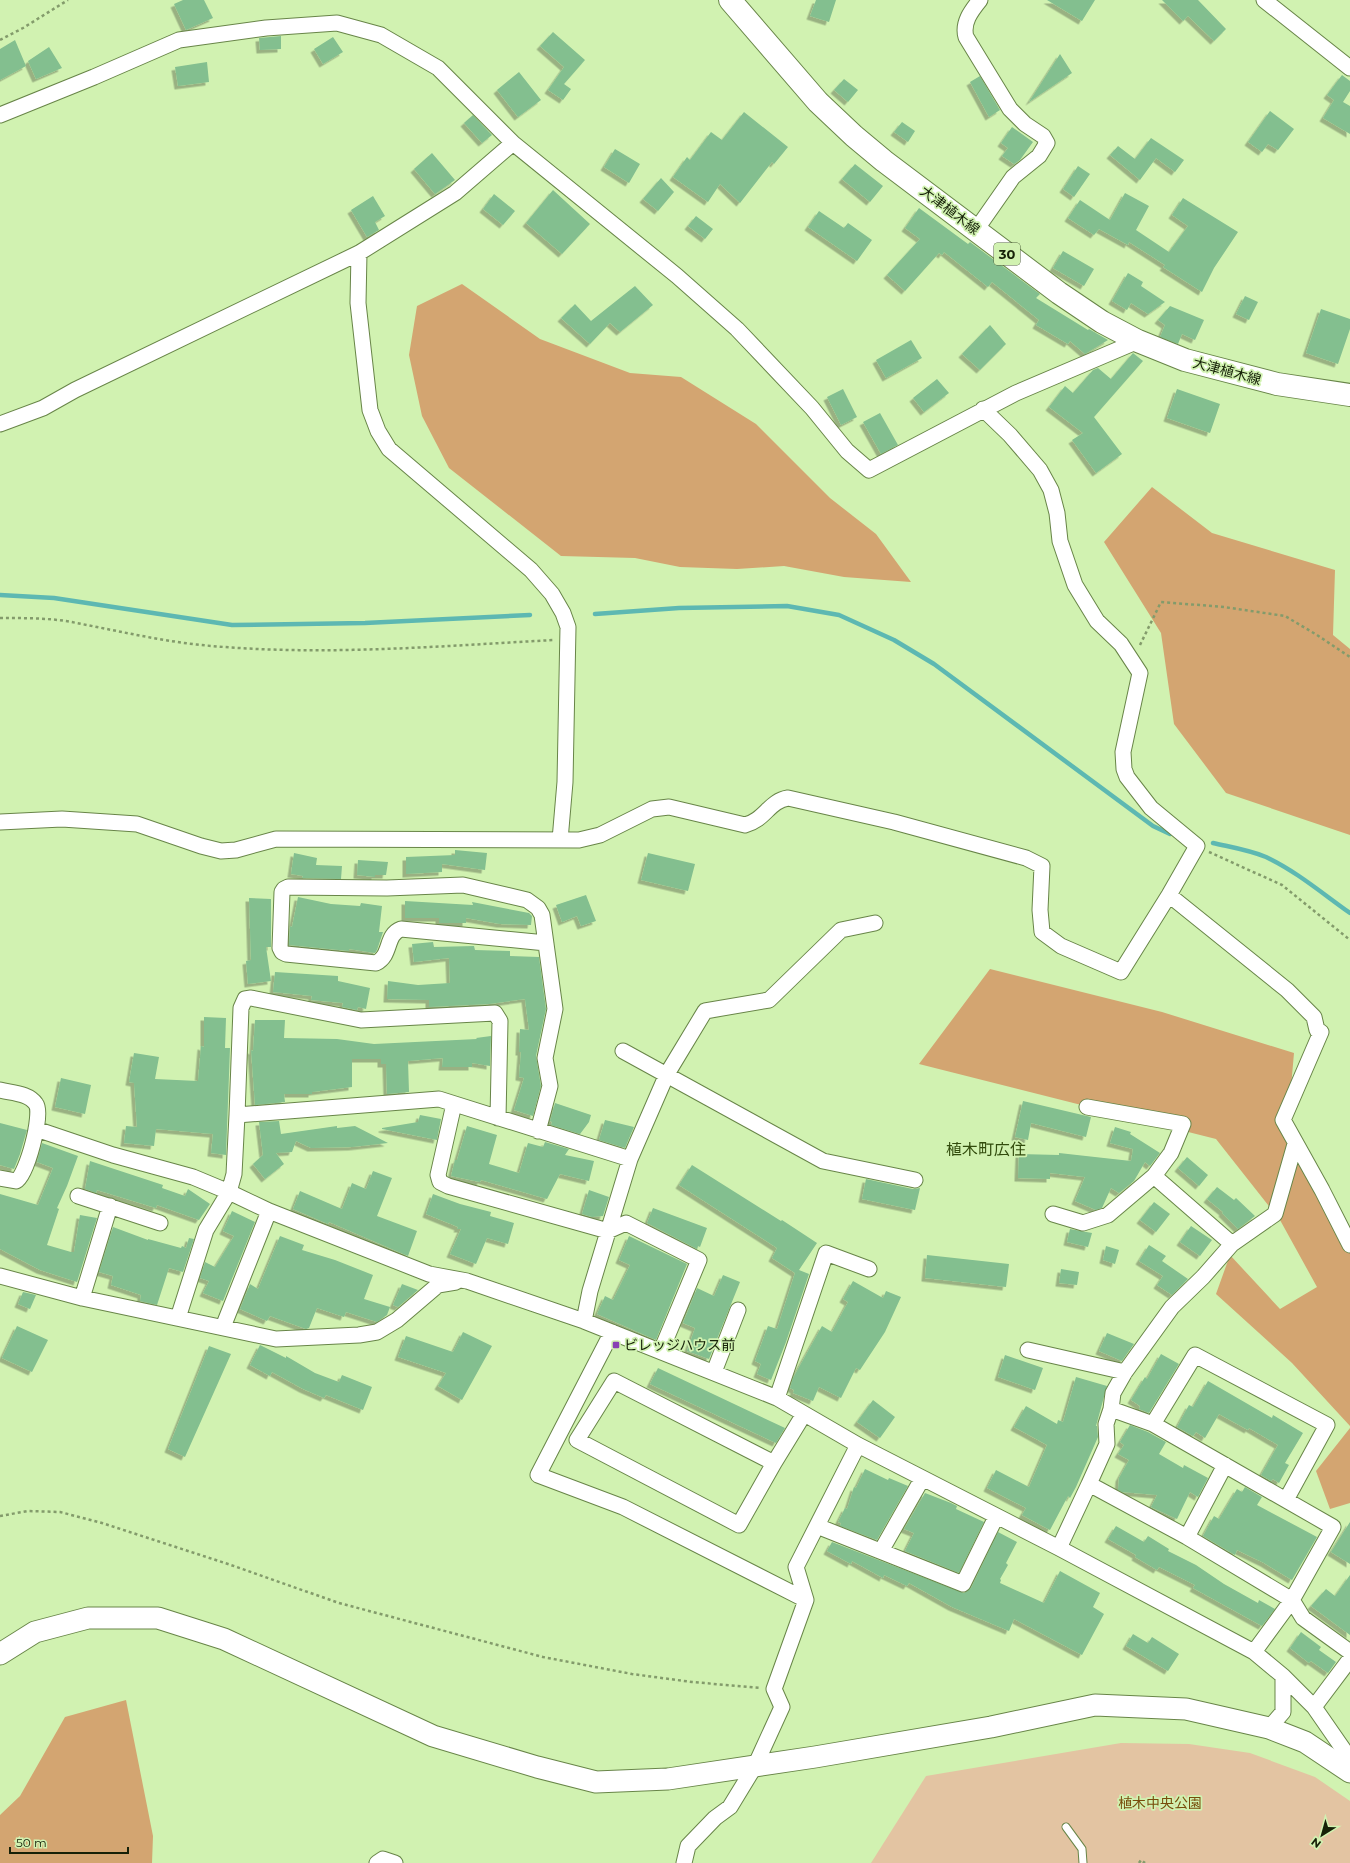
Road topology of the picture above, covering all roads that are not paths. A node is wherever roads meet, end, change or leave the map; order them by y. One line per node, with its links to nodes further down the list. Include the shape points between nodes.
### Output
1 (730, 0): 7 (main road, 大津植木線 / 30, via 818,102 854,136)
2 (980, 0): 7 (street, via 967,20 964,29 966,37 1010,108 1025,124 1043,136 1046,143 1039,156 1013,177)
3 (1264, 0): 4 (street)
4 (1350, 68)
5 (0, 115): 6 (street, via 179,40 266,28 337,23 381,35 438,68)
6 (513, 143): 8 (street, via 455,192); 11 (street, via 677,276 737,329 812,408 847,451 870,470)
7 (976, 230): 9 (main road, 大津植木線 / 30, via 1084,310)
8 (359, 253): 12 (street, via 42,408); 14 (street, via 358,303 370,410 378,431 389,449 531,570 552,594 564,613 568,639 565,782)
9 (1138, 341): 10 (main road, 大津植木線 / 30, via 1185,360 1277,384); 11 (street)
10 (1350, 395)
11 (983, 409): 15 (street, via 1040,470 1051,490 1060,541 1075,586 1097,621 1121,644 1140,673 1123,752 1124,769 1127,777 1151,808 1197,846)
12 (0, 424)
13 (0, 822): 14 (street, via 62,819 137,824 221,851 236,850 276,839)
14 (560, 840): 15 (street, via 579,840 600,835 652,809 663,808 745,825 754,823 780,799 788,798 894,822 1026,858 1042,866 1042,932 1061,946 1122,972)
15 (1169, 895): 27 (street, via 1286,990 1314,1017 1317,1030 1321,1032 1283,1120)
16 (875, 923): 19 (street, via 841,930 769,1000 705,1011)
17 (546, 942): 17 (street, via 542,915 538,908 526,900 463,885 387,888 288,887 282,892 280,948 286,954 376,963 386,955 393,935 401,929); 26 (street, via 555,1009 545,1058 550,1086)
18 (623, 1051): 19 (street)
19 (667, 1074): 28 (street); 31 (street, via 823,1161)
20 (0, 1090): 25 (street, via 30,1098 37,1105 39,1112)
21 (454, 1104): 23 (street, via 439,1099); 24 (street); 38 (street, via 438,1175 440,1182)
22 (1087, 1107): 29 (street, via 1183,1124 1172,1153)
23 (237, 1115): 24 (street, via 241,1008 245,999 251,998 361,1020 495,1013 500,1021); 32 (street, via 234,1174)
24 (498, 1118): 26 (street)
25 (36, 1129): 30 (street, via 24,1174 16,1181); 32 (street, via 113,1155 193,1177)
26 (538, 1131): 28 (street)
27 (1295, 1144): 39 (street, via 1275,1214); 40 (street)
28 (630, 1159): 38 (street)
29 (1154, 1176): 36 (street, via 1108,1214 1083,1223); 39 (street)
30 (0, 1178)
31 (915, 1180)
32 (229, 1192): 35 (street); 46 (street, via 206,1230)
33 (78, 1196): 34 (street)
34 (110, 1206): 37 (street); 44 (street)
35 (270, 1211): 43 (street, via 429,1274); 48 (street)
36 (1054, 1214)
37 (160, 1223)
38 (608, 1231): 47 (street); 51 (street, via 626,1223 699,1260)
39 (1232, 1244): 53 (street, via 1172,1307)
40 (1350, 1245)
41 (869, 1269): 54 (street, via 826,1253)
42 (0, 1276): 44 (street)
43 (467, 1281): 47 (street); 48 (street, via 438,1285 397,1320 378,1332 276,1339)
44 (82, 1298): 46 (street)
45 (738, 1310): 52 (street)
46 (178, 1318): 48 (street)
47 (584, 1321): 49 (street)
48 (223, 1327)
49 (612, 1332): 51 (street); 69 (street, via 538,1475 623,1507)
50 (1028, 1350): 53 (street)
51 (661, 1351): 52 (street)
52 (714, 1372): 54 (street)
53 (1124, 1372): 55 (street, via 1113,1393)
54 (777, 1398): 56 (street)
55 (1111, 1409): 57 (street); 62 (street, via 1106,1424 1107,1444)
56 (804, 1414): 58 (street); 59 (street)
57 (1153, 1424): 60 (street); 63 (street, via 1195,1355 1327,1425)
58 (858, 1446): 61 (street); 65 (street)
59 (774, 1463): 59 (street, via 739,1525 577,1440 614,1381)
60 (1225, 1465): 63 (street); 66 (street)
61 (922, 1479): 64 (street); 68 (street)
62 (1089, 1484): 66 (street); 67 (street)
63 (1286, 1500): 70 (street, via 1333,1527)
64 (996, 1517): 67 (street); 68 (street, via 963,1584)
65 (817, 1526): 68 (street); 69 (street, via 796,1567)
66 (1187, 1538): 70 (street)
67 (1059, 1548): 71 (street)
68 (881, 1551)
69 (806, 1600): 79 (street, via 774,1689 782,1707)
70 (1292, 1600): 71 (street); 72 (street, via 1303,1618)
71 (1254, 1652): 75 (street)
72 (1350, 1652)
73 (0, 1654): 79 (street, via 35,1632 88,1618 158,1618 224,1639 433,1736 596,1782 668,1779)
74 (1350, 1659): 76 (street)
75 (1283, 1676): 76 (street); 77 (street, via 1283,1712)
76 (1314, 1707): 78 (street)
77 (1268, 1728): 79 (street, via 1186,1709 1095,1705 991,1727); 80 (street, via 1305,1742)
78 (1350, 1759)
79 (755, 1766): 84 (street, via 730,1807 715,1818 688,1846)
80 (1350, 1772)
81 (1066, 1827): 85 (lane, via 1082,1849)
82 (377, 1863): 83 (street, via 383,1859)
83 (394, 1863)
84 (684, 1863)
85 (1083, 1863)

